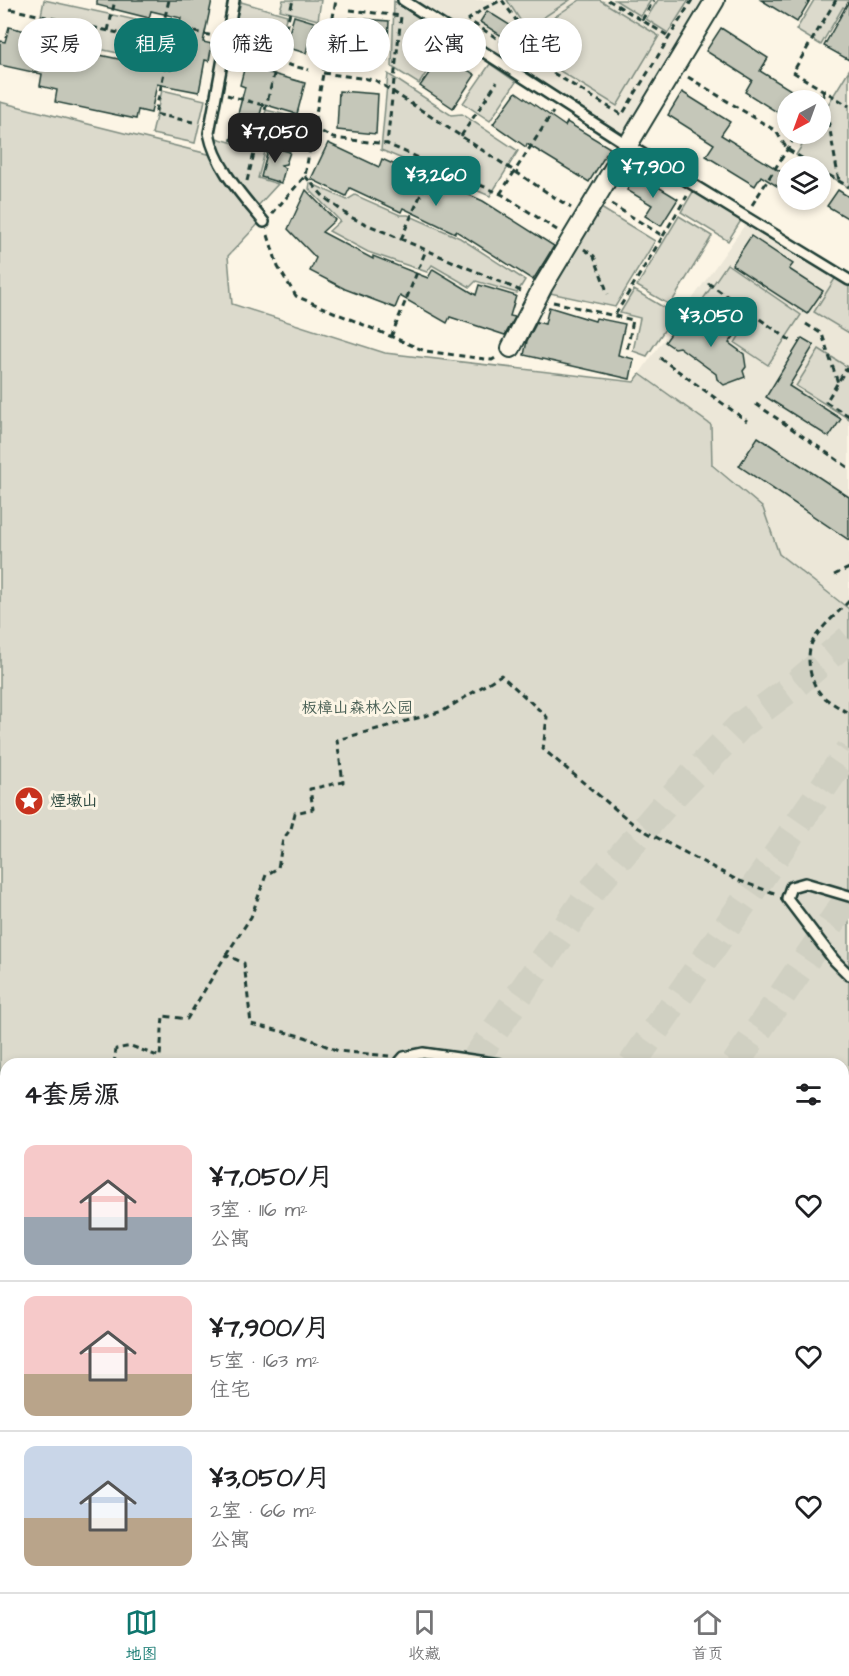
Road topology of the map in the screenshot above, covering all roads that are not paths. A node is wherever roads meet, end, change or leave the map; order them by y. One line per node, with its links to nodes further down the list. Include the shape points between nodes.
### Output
1 (234, 0): 5 (lane, via 209,134 212,149 235,187)
2 (403, 0): 4 (lane)
3 (715, 0): 4 (street)
4 (628, 145): 6 (lane); 7 (street)
5 (264, 222)
6 (849, 280)
7 (511, 348)
8 (849, 897): 9 (lane, via 805,883 791,887 787,898)
9 (849, 975)
10 (407, 1058): 11 (lane, via 423,1053)
11 (458, 1058)

